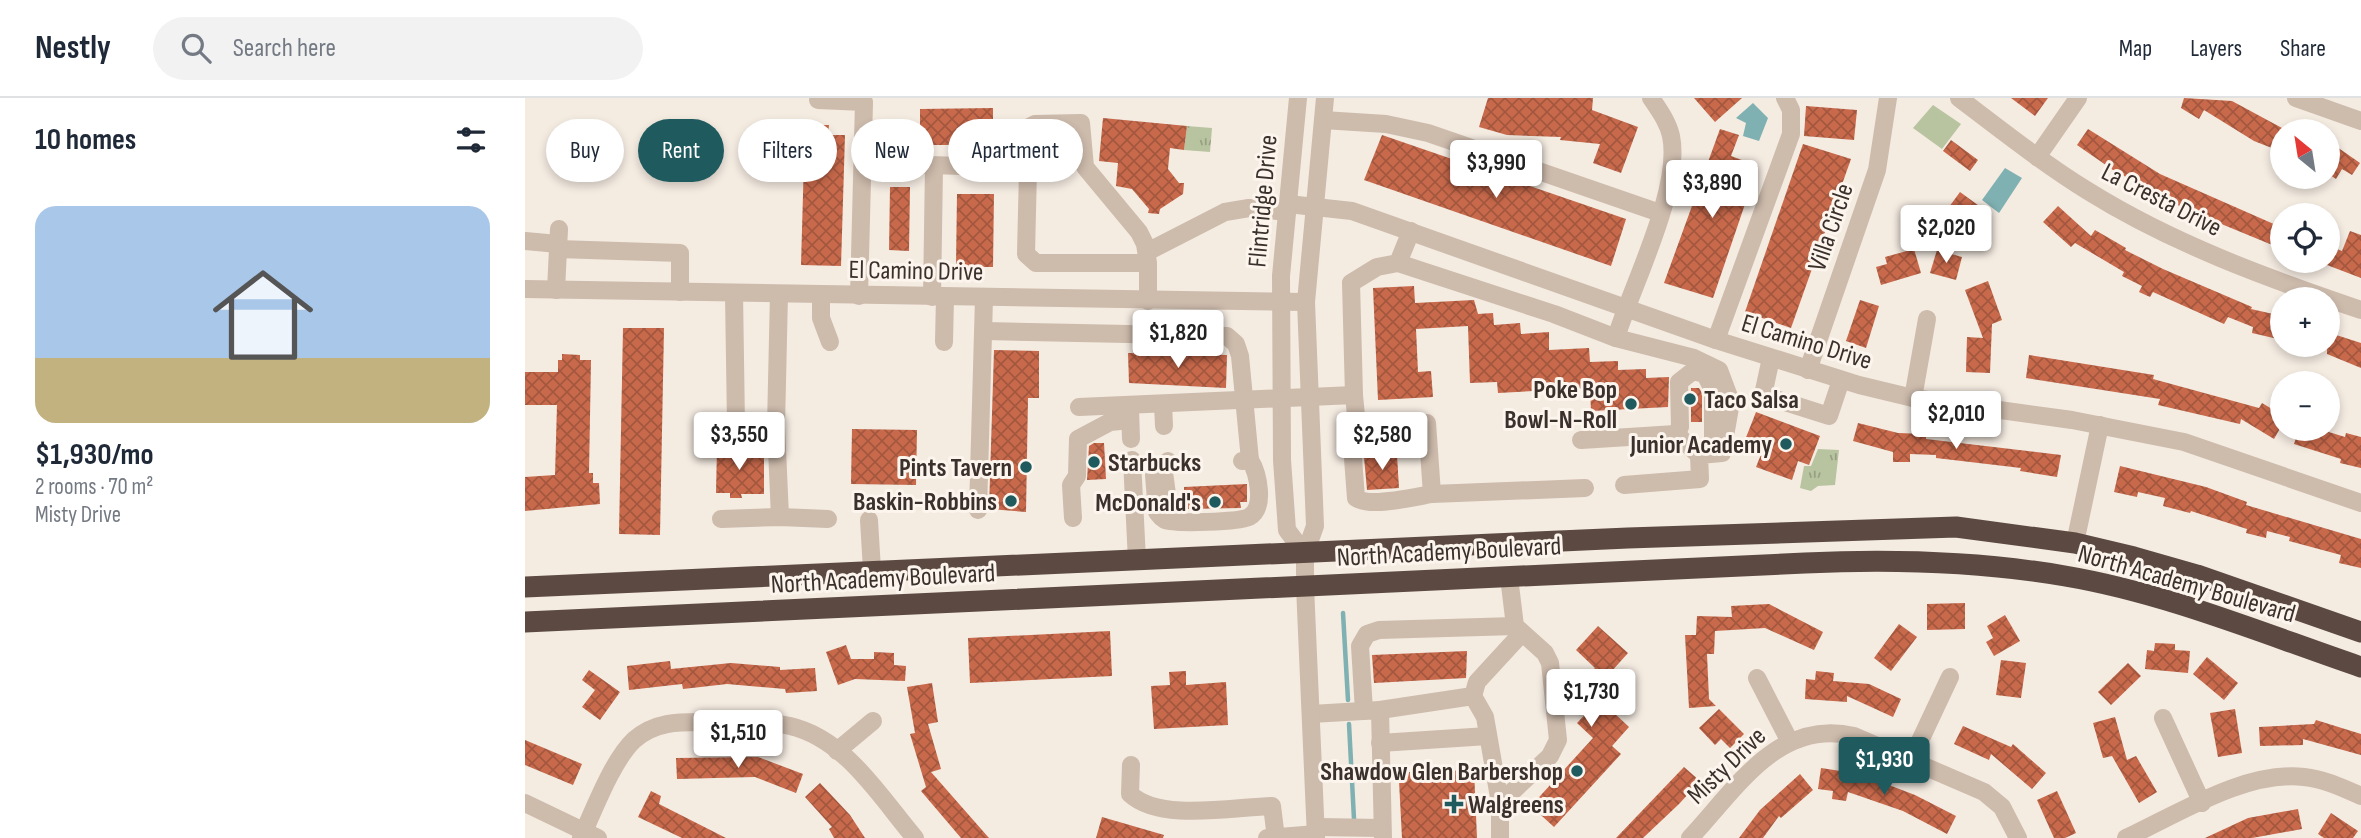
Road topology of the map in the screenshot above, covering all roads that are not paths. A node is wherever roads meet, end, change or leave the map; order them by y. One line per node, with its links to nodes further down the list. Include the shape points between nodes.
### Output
1 (1298, 98): 18 (street, Flintridge Drive)
2 (1325, 98): 11 (street, Flintridge Drive)
3 (1651, 98): 19 (street, via 1671,135 1673,159)
4 (1785, 98): 46 (street, via 1791,110 1791,134)
5 (1888, 98): 50 (street, Villa Circle, via 1877,170)
6 (1959, 98): 13 (street, La Cresta Drive)
7 (2078, 98): 13 (street)
8 (2296, 98): 12 (street)
9 (818, 100): 10 (street, via 864,102)
10 (864, 119)
11 (1323, 120): 17 (street, Flintridge Drive); 19 (street, via 1386,124 1428,133)
12 (2361, 121)
13 (2037, 157): 40 (street, La Cresta Drive, via 2089,192 2205,253)
14 (934, 166): 15 (street); 32 (street)
15 (948, 166)
16 (862, 182): 31 (street)
17 (1314, 207): 18 (street, El Camino Drive); 20 (street, El Camino Drive, via 1352,211); 37 (street, Flintridge Drive)
18 (1288, 208): 23 (street, El Camino Drive, via 1225,212); 38 (street, Flintridge Drive)
19 (1660, 213): 39 (street)
20 (1411, 231): 24 (street); 39 (street, El Camino Drive)
21 (525, 241): 22 (street)
22 (558, 241): 26 (street); 27 (street, via 680,253)
23 (1147, 257): 23 (street, via 1036,263 1029,258 1024,242 1029,127 1081,123 1085,167 1139,232); 35 (street)
24 (1398, 263): 45 (street); 52 (street, via 1377,267 1350,283)
25 (525, 289): 26 (street, El Camino Drive)
26 (556, 290): 27 (street, El Camino Drive)
27 (680, 292): 28 (street, El Camino Drive)
28 (734, 293): 29 (street, El Camino Drive); 62 (street, via 736,425)
29 (779, 294): 30 (street, El Camino Drive); 62 (street)
30 (821, 295): 31 (street, El Camino Drive); 47 (street, via 821,318)
31 (859, 296): 32 (street, El Camino Drive)
32 (939, 297): 33 (street, El Camino Drive); 48 (street)
33 (984, 298): 34 (street, El Camino Drive); 42 (street)
34 (1061, 299): 35 (street, El Camino Drive); 43 (street)
35 (1148, 301): 36 (street, El Camino Drive)
36 (1218, 302): 38 (street, El Camino Drive); 44 (street)
37 (1306, 302): 38 (street, El Camino Drive); 54 (street, Flintridge Drive)
38 (1280, 303): 53 (street, Flintridge Drive)
39 (1626, 307): 45 (street); 46 (street, El Camino Drive)
40 (2361, 310)
41 (1927, 319): 55 (street)
42 (985, 331): 43 (street); 74 (street, via 981,339)
43 (1061, 332): 44 (street)
44 (1218, 335): 56 (street, via 1232,339 1238,349)
45 (1616, 338): 67 (street, via 1694,358 1719,370 1731,402 1722,453)
46 (1716, 340): 49 (street, El Camino Drive)
47 (830, 342)
48 (944, 342)
49 (1770, 358): 50 (street, El Camino Drive); 51 (street, via 1763,395 1829,416)
50 (1808, 370): 51 (street, El Camino Drive)
51 (1841, 380): 55 (street, El Camino Drive)
52 (1354, 395): 54 (street); 72 (street, via 1355,495)
53 (1282, 397): 54 (street); 56 (street); 81 (street, Flintridge Drive, via 1287,530)
54 (1309, 397): 81 (street, Flintridge Drive, via 1315,526)
55 (1913, 398): 61 (street, El Camino Drive)
56 (1245, 400): 57 (street); 69 (street, via 1246,460 1257,475 1258,503 1253,513 1244,519 1168,521 1157,512 1154,475)
57 (1163, 404): 59 (street); 63 (street)
58 (1079, 407): 59 (street)
59 (1130, 412): 65 (street); 76 (street, via 1078,439 1078,471 1071,485)
60 (1427, 423): 72 (street)
61 (2100, 425): 73 (street, El Camino Drive, via 2184,442); 80 (street)
62 (776, 426): 75 (street)
63 (1164, 426)
64 (1676, 434): 66 (street); 67 (street); 67 (street, via 1680,427 1679,382 1693,372 1705,374 1713,390 1716,439)
65 (1131, 439)
66 (1581, 440)
67 (1706, 455): 70 (street, via 1700,479)
68 (1132, 460): 82 (street)
69 (1166, 463)
70 (1624, 485)
71 (1585, 488): 72 (street)
72 (1432, 494)
73 (2361, 503)
74 (978, 510)
75 (780, 517): 77 (street); 78 (street)
76 (1073, 518)
77 (720, 519)
78 (828, 519)
79 (869, 520): 83 (street)
80 (2075, 543): 81 (highway, North Academy Boulevard, via 1956,527 1906,527); 89 (highway, North Academy Boulevard, via 2197,575)
81 (1305, 554): 82 (highway, North Academy Boulevard); 85 (street, Flintridge Drive)
82 (1137, 560): 83 (highway, North Academy Boulevard)
83 (872, 570): 86 (highway, North Academy Boulevard)
84 (1510, 577): 85 (highway, North Academy Boulevard); 88 (street); 90 (highway, North Academy Boulevard, via 1888,559 1952,561 2068,576 2129,591)
85 (1305, 586): 87 (highway, North Academy Boulevard); 95 (street, Flintridge Drive)
86 (525, 587)
87 (525, 622)
88 (1518, 629): 93 (street, via 1478,682); 94 (street, via 1379,630 1367,634 1360,646); 106 (street, via 1550,663 1558,740 1550,756)
89 (2361, 632)
90 (2361, 667)
91 (1949, 677): 102 (street)
92 (1757, 678): 99 (street)
93 (1473, 696): 94 (street); 98 (street, via 1485,717)
94 (1372, 710): 95 (street); 100 (street)
95 (1311, 714): 108 (street, Flintridge Drive)
96 (2163, 718): 107 (street)
97 (873, 721): 101 (street)
98 (1488, 736): 100 (street); 106 (street)
99 (1789, 740): 102 (street, Misty Drive, via 1837,732); 114 (street, Misty Drive)
100 (1380, 743): 109 (street)
101 (837, 751): 110 (street, via 803,729 776,723 663,724 647,730 625,750); 111 (street)
102 (1911, 760): 115 (street, Misty Drive, via 1984,792 2002,807)
103 (1131, 765): 112 (street, via 1131,794 1138,801 1171,811 1272,806)
104 (2361, 796): 107 (street, via 2325,781 2286,776 2250,782)
105 (525, 803): 110 (street)
106 (1500, 803): 113 (street)
107 (2202, 803): 116 (street)
108 (1316, 833): 109 (street); 112 (street)
109 (1383, 833)
110 (587, 836)
111 (915, 838)
112 (1273, 838)
113 (1500, 838)
114 (1690, 838)
115 (2018, 838)
116 (2126, 838)

